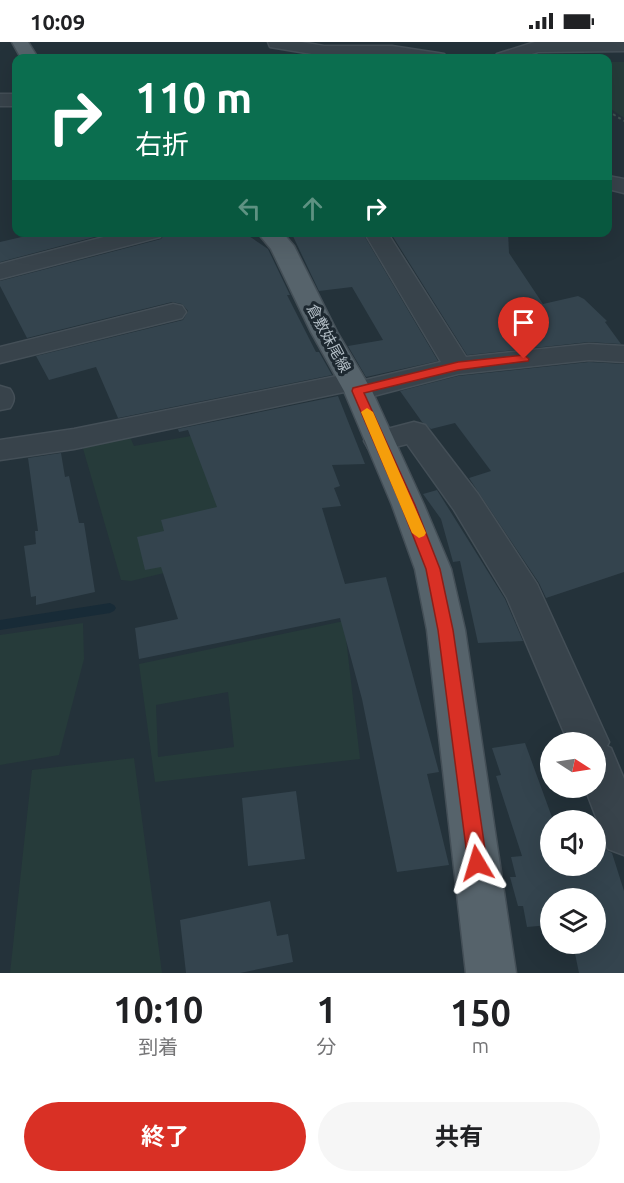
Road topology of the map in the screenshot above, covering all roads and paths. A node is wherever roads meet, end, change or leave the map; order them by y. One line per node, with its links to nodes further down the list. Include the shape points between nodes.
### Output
1 (624, 46): 4 (street, via 536,47)
2 (278, 48): 3 (street)
3 (412, 54)
4 (515, 54)
5 (133, 237): 8 (street)
6 (273, 237): 13 (main road, 倉敷妹尾線, via 282,246)
7 (378, 237): 12 (street)
8 (0, 272)
9 (173, 312): 11 (street)
10 (624, 354): 12 (street, via 589,352)
11 (0, 355)
12 (458, 366): 13 (street)
13 (355, 386): 16 (main road, 倉敷妹尾線); 17 (street)
14 (0, 395): 15 (street)
15 (0, 401)
16 (379, 441): 18 (street, via 414,432 466,502 524,594); 21 (main road, 倉敷妹尾線, via 433,569 451,664)
17 (0, 450)
18 (584, 732)
19 (606, 788): 20 (street)
20 (624, 834)
21 (491, 973)

